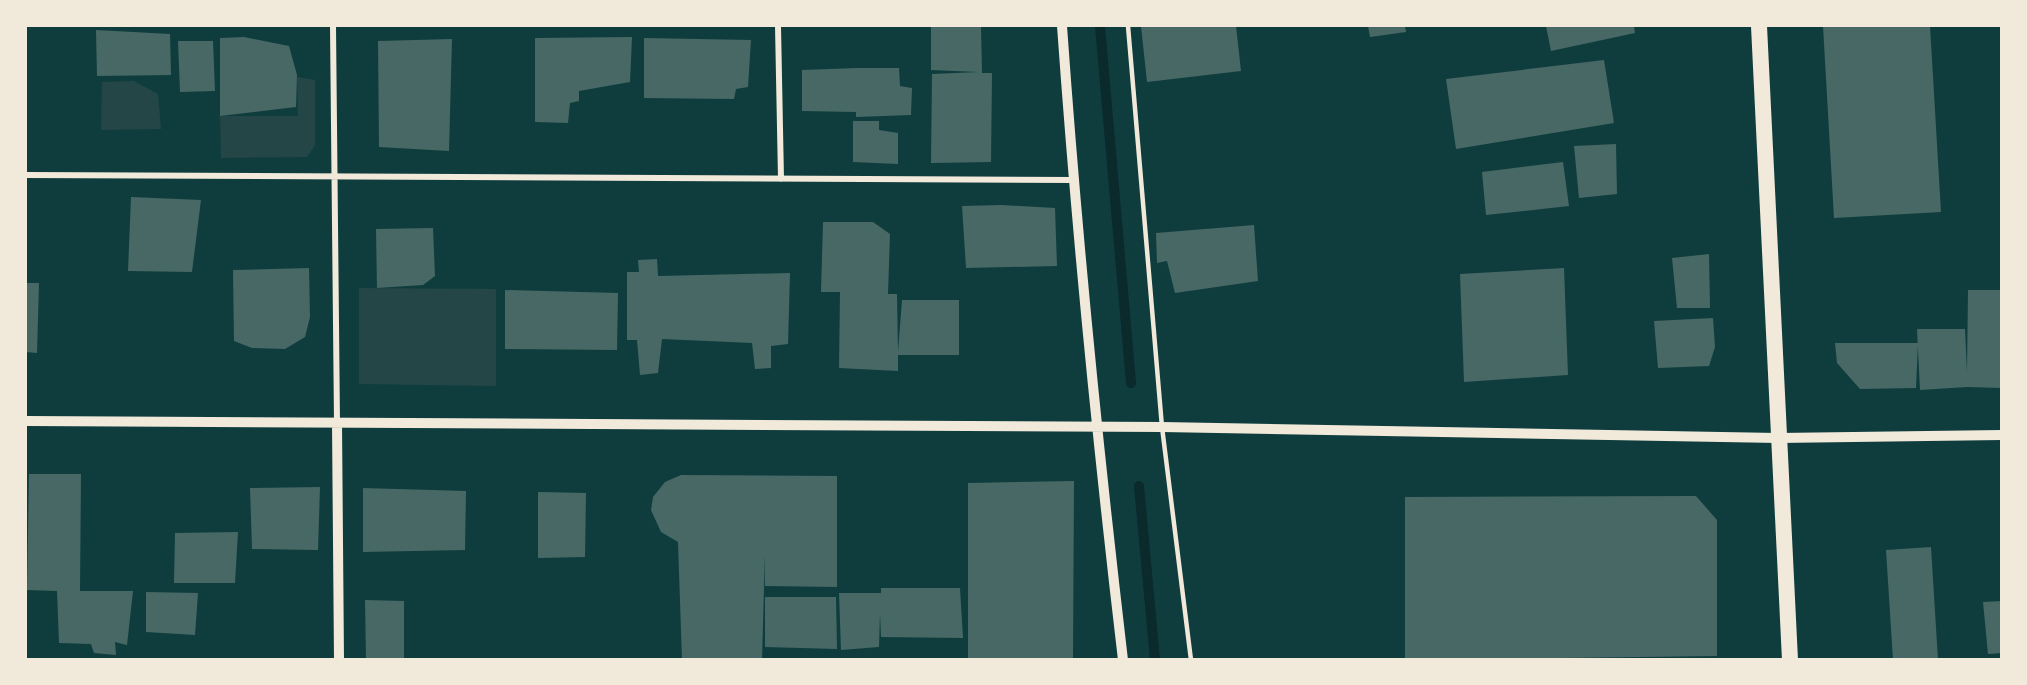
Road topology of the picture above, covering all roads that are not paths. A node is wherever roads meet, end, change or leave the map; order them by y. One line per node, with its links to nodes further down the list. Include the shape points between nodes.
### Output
1 (333, 26): 7 (street)
2 (778, 26): 8 (street)
3 (1062, 26): 9 (street)
4 (1128, 26): 13 (lane)
5 (1758, 26): 15 (highway)
6 (26, 175): 7 (street)
7 (335, 176): 8 (street); 11 (street)
8 (781, 179): 9 (street)
9 (1073, 180): 12 (street)
10 (26, 421): 11 (street)
11 (337, 423): 12 (street); 16 (street)
12 (1096, 427): 13 (street); 17 (street)
13 (1162, 427): 15 (street); 18 (lane)
14 (2001, 435): 15 (street)
15 (1779, 438): 19 (highway)
16 (339, 660)
17 (1123, 660)
18 (1191, 660)
19 (1790, 660)

